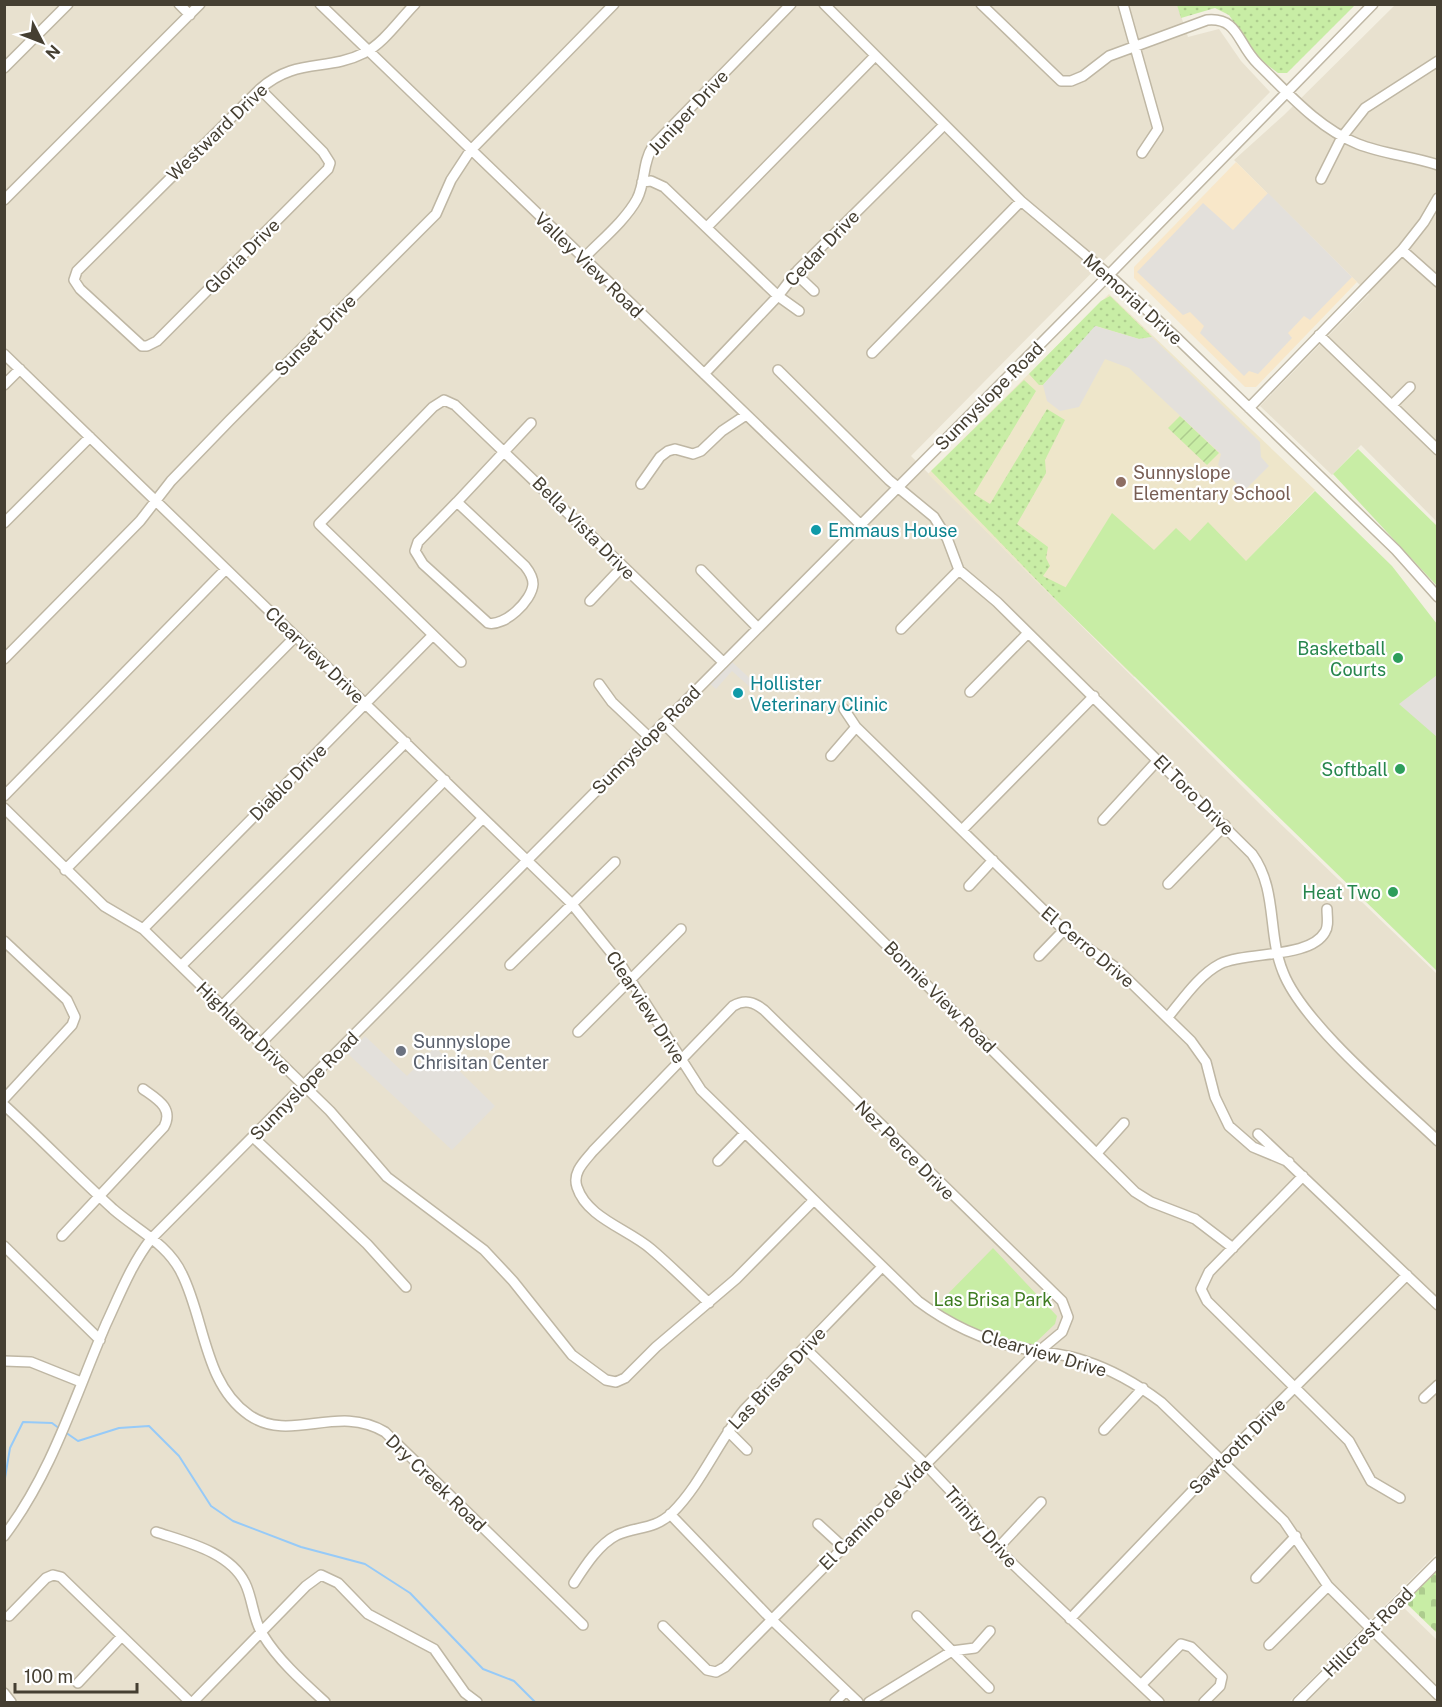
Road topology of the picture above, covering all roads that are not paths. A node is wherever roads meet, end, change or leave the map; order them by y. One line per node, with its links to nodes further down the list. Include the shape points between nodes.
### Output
1 (68, 4): 17 (street)
2 (179, 4): 12 (street)
3 (201, 4): 12 (street)
4 (320, 4): 14 (street, Valley View Road)
5 (415, 4): 14 (street)
6 (614, 4): 22 (street, Sunset Drive)
7 (791, 4): 26 (street, Juniper Drive, via 654,146 644,163)
8 (824, 4): 15 (street, Memorial Drive)
9 (981, 4): 13 (street, via 1061,81 1083,76 1109,56)
10 (1123, 4): 13 (street)
11 (1373, 4): 19 (street, Sunnyslope Road)
12 (190, 15): 28 (street)
13 (1136, 48): 19 (street, via 1221,18 1229,22 1256,63); 23 (street, via 1158,129)
14 (368, 51): 18 (street, Westward Drive, via 292,69); 22 (street, Valley View Road)
15 (875, 56): 20 (street, Memorial Drive); 30 (street)
16 (1437, 61): 21 (street, via 1365,108)
17 (4, 68)
18 (260, 89): 35 (street, Westward Drive, via 81,267); 35 (street, Gloria Drive, via 328,157 324,175 157,341 147,346 138,344)
19 (1287, 92): 21 (street); 34 (street, Sunnyslope Road)
20 (943, 126): 29 (street, Memorial Drive); 33 (street, Cedar Drive)
21 (1342, 137): 24 (street, via 1378,151); 25 (street)
22 (470, 151): 32 (street, Valley View Road); 57 (street, Sunset Drive, via 436,214)
23 (1142, 153)
24 (1437, 165)
25 (1321, 179)
26 (642, 182): 30 (street, via 664,187); 32 (street, Juniper Drive, via 632,206)
27 (1437, 198): 31 (street)
28 (4, 200)
29 (1021, 201): 34 (street, Memorial Drive); 41 (street)
30 (707, 227): 38 (street)
31 (1402, 250): 36 (street); 40 (street)
32 (583, 259): 45 (street, Valley View Road)
33 (795, 273): 37 (street); 38 (street, Cedar Drive)
34 (1109, 275): 49 (street, Memorial Drive); 56 (street, Sunnyslope Road)
35 (74, 280)
36 (1437, 282)
37 (814, 291)
38 (778, 296): 39 (street); 45 (street, Cedar Drive)
39 (799, 311)
40 (1319, 334): 48 (street); 49 (street)
41 (872, 353)
42 (4, 354): 43 (street, Clearview Drive)
43 (20, 369): 46 (street); 52 (street, Clearview Drive)
44 (778, 370): 56 (street)
45 (704, 374): 50 (street, Valley View Road)
46 (4, 385)
47 (1410, 387): 48 (street)
48 (1392, 405): 53 (street)
49 (1249, 408): 65 (street, Memorial Drive, via 1396,550)
50 (746, 415): 55 (street, via 701,451 693,454 675,449 660,457); 60 (street, Valley View Road)
51 (531, 423): 54 (street)
52 (90, 437): 57 (street, Clearview Drive); 59 (street)
53 (1437, 450)
54 (505, 451): 58 (street); 61 (street, Bella Vista Drive); 70 (street, Bella Vista Drive, via 455,405 441,401 319,524)
55 (641, 484)
56 (897, 485): 60 (street, Sunnyslope Road); 64 (street, via 942,527)
57 (154, 501): 62 (street, Clearview Drive); 72 (street, Sunset Drive, via 140,521)
58 (457, 502): 58 (street, via 418,542 415,551 423,564 488,623 497,624 528,596 532,577)
59 (4, 523)
60 (861, 525): 67 (street, Sunnyslope Road)
61 (623, 566): 66 (street); 74 (street, Bella Vista Drive)
62 (226, 569): 71 (street, Clearview Drive); 87 (street)
63 (701, 570): 67 (street)
64 (959, 570): 68 (street); 69 (street, El Toro Drive)
65 (1437, 597)
66 (590, 601)
67 (758, 627): 74 (street, Sunnyslope Road)
68 (901, 629)
69 (1028, 633): 76 (street); 77 (street, El Toro Drive)
70 (432, 636): 73 (street); 78 (street, Diablo Drive)
71 (295, 637): 78 (street, Clearview Drive); 96 (street)
72 (4, 659)
73 (461, 662)
74 (723, 662): 80 (street, Sunnyslope Road)
75 (599, 684): 82 (street)
76 (970, 692)
77 (1094, 696): 85 (street, El Toro Drive); 92 (street)
78 (366, 704): 83 (street, Clearview Drive); 101 (street, Diablo Drive)
79 (844, 709): 81 (street, El Cerro Drive)
80 (663, 723): 82 (street, Sunnyslope Road); 124 (street, Bonnie View Road)
81 (856, 727): 84 (street); 92 (street, El Cerro Drive)
82 (649, 737): 93 (street, Sunnyslope Road)
83 (406, 742): 86 (street, Clearview Drive); 108 (street)
84 (831, 756)
85 (1158, 760): 90 (street); 91 (street, El Toro Drive)
86 (445, 780): 89 (street, Clearview Drive); 110 (street)
87 (4, 796)
88 (4, 808): 96 (street, Highland Drive)
89 (483, 818): 93 (street, Clearview Drive); 113 (street)
90 (1103, 819)
91 (1225, 825): 97 (street); 105 (street, El Toro Drive, via 1264,873 1271,897)
92 (962, 830): 94 (street, El Cerro Drive)
93 (528, 860): 99 (street, Clearview Drive); 115 (street, Sunnyslope Road)
94 (993, 860): 98 (street); 103 (street, El Cerro Drive)
95 (615, 862): 99 (street)
96 (65, 870): 101 (street, Highland Drive, via 110,911)
97 (1167, 884)
98 (969, 886)
99 (571, 903): 107 (street); 109 (street, Clearview Drive, via 602,938)
100 (1327, 909): 105 (street, via 1327,928 1318,940)
101 (143, 929): 108 (street, Highland Drive)
102 (681, 929): 109 (street)
103 (1064, 930): 106 (street); 111 (street, El Cerro Drive, via 1115,967)
104 (4, 941): 117 (street, via 67,1000 75,1017)
105 (1277, 952): 111 (street, via 1217,966); 123 (street, El Toro Drive, via 1287,982 1310,1014)
106 (1039, 956)
107 (510, 965)
108 (181, 966): 110 (street, Highland Drive)
109 (630, 979): 112 (street); 114 (street, Clearview Drive)
110 (222, 1006): 113 (street, Highland Drive)
111 (1168, 1017): 126 (street, El Cerro Drive, via 1202,1054 1229,1126 1253,1147)
112 (578, 1032)
113 (260, 1044): 115 (street, Highland Drive)
114 (680, 1060): 120 (street, Clearview Drive, via 701,1090); 137 (street, Nez Perce Drive, via 733,1006 750,1002 764,1011); 138 (street, via 593,1151 576,1176 580,1193 597,1213 650,1248)
115 (303, 1086): 122 (street, Sunnyslope Road); 138 (street, Highland Drive, via 387,1177 499,1265 581,1364 610,1382 625,1378 673,1331)
116 (143, 1089): 128 (street, via 165,1108 166,1123)
117 (4, 1099)
118 (4, 1105): 128 (street, Dry Creek Road)
119 (1124, 1123): 124 (street)
120 (744, 1134): 125 (street); 129 (street, Clearview Drive)
121 (1258, 1134): 126 (street, El Cerro Drive)
122 (254, 1137): 131 (street, Sunnyslope Road); 136 (street, via 367,1244)
123 (1437, 1141)
124 (1096, 1153): 133 (street, Bonnie View Road, via 1135,1192 1195,1219)
125 (718, 1161)
126 (1289, 1162): 127 (street, El Cerro Drive)
127 (1303, 1176): 133 (street); 135 (street, El Cerro Drive)
128 (100, 1196): 130 (street); 131 (street, Dry Creek Road)
129 (813, 1201): 134 (street, Clearview Drive); 138 (street)
130 (62, 1236)
131 (151, 1239): 140 (street, Sunnyslope Road, via 132,1268); 171 (street, Dry Creek Road, via 173,1258 183,1275 219,1382 236,1404 254,1418 275,1425 358,1420 385,1432)
132 (4, 1246): 140 (street)
133 (1233, 1248): 147 (street, via 1209,1272 1200,1289 1206,1300)
134 (882, 1267): 141 (street, Las Brisas Drive); 142 (street, Clearview Drive, via 946,1321 999,1343)
135 (1407, 1275): 139 (street, El Cerro Drive); 147 (street, Sawtooth Drive)
136 (406, 1287)
137 (1060, 1300): 142 (street, El Camino de Vida, via 1066,1308 1067,1323)
138 (709, 1303)
139 (1437, 1305)
140 (100, 1340): 144 (street, Sunnyslope Road)
141 (805, 1347): 149 (street, Las Brisas Drive); 153 (street, Trinity Drive)
142 (1037, 1352): 146 (street, Clearview Drive, via 1083,1360); 153 (street, El Camino de Vida)
143 (4, 1360): 144 (street, via 31,1362)
144 (81, 1382): 159 (street, Sunnyslope Road, via 36,1491)
145 (1437, 1385): 148 (street)
146 (1143, 1388): 150 (street); 152 (street, Clearview Drive)
147 (1295, 1388): 152 (street, Sawtooth Drive); 154 (street, via 1353,1445 1371,1481)
148 (1424, 1398)
149 (728, 1431): 151 (street); 156 (street, Las Brisas Drive, via 698,1480)
150 (1104, 1431)
151 (747, 1450)
152 (1222, 1460): 160 (street, Clearview Drive); 169 (street, Sawtooth Drive)
153 (925, 1464): 161 (street, El Camino de Vida); 162 (street, Trinity Drive)
154 (1400, 1498)
155 (1041, 1502): 162 (street)
156 (670, 1514): 165 (street, Las Brisas Drive, via 653,1526 610,1540); 170 (street)
157 (818, 1524): 161 (street)
158 (156, 1532): 175 (street, via 199,1546 234,1568 245,1582)
159 (4, 1536)
160 (1296, 1536): 164 (street); 166 (street, Clearview Drive)
161 (842, 1546): 170 (street, El Camino de Vida)
162 (997, 1549): 169 (street, Trinity Drive)
163 (1437, 1562): 173 (street, Hillcrest Road)
164 (1256, 1578)
165 (574, 1583)
166 (1328, 1586): 173 (street, Clearview Drive); 177 (street)
167 (9, 1616): 176 (street, via 46,1578 58,1576 72,1585)
168 (917, 1616): 178 (street)
169 (1070, 1619): 179 (street, Trinity Drive)
170 (772, 1620): 172 (street, El Camino de Vida, via 716,1672 704,1668); 182 (street)
171 (583, 1625)
172 (663, 1626)
173 (1371, 1629): 184 (street, Clearview Drive); 185 (street, Hillcrest Road)
174 (990, 1631): 178 (street, via 975,1648)
175 (261, 1634): 187 (street); 188 (street, via 290,1670); 189 (street, via 321,1575 338,1583 368,1614 434,1649 465,1693)
176 (122, 1636): 180 (street); 187 (street)
177 (1269, 1645)
178 (952, 1652): 181 (street); 192 (street)
179 (1138, 1682): 193 (street, Trinity Drive); 194 (street, via 1181,1644 1191,1647 1222,1677 1220,1686)
180 (78, 1683)
181 (989, 1688)
182 (846, 1691): 190 (street); 191 (street)
183 (4, 1693): 186 (street)
184 (1437, 1695)
185 (1302, 1701)
186 (11, 1702)
187 (191, 1702)
188 (325, 1702)
189 (477, 1702)
190 (835, 1702)
191 (858, 1702)
192 (869, 1702)
193 (1159, 1702)
194 (1204, 1702)

